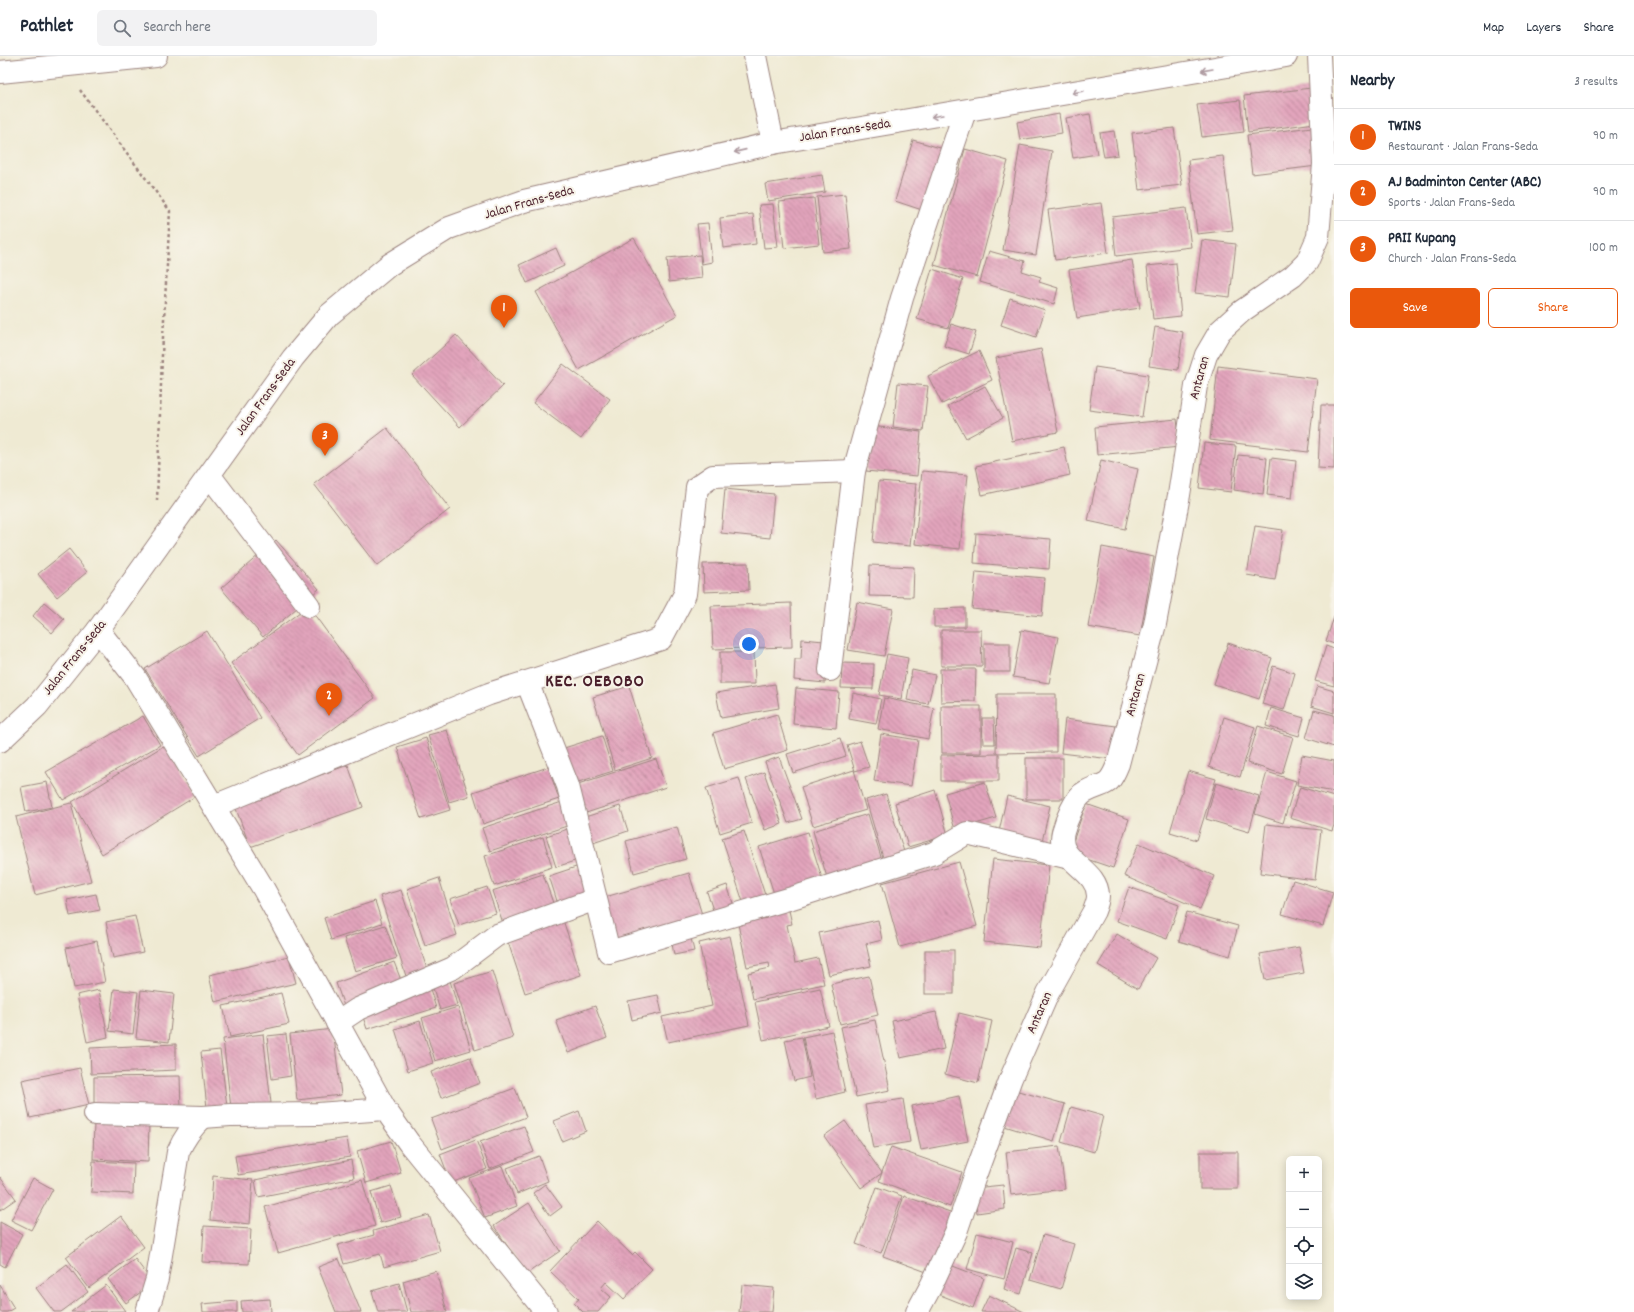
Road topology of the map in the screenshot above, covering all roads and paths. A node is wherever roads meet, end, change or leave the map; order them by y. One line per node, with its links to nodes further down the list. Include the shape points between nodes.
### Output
1 (156, 56): 5 (street)
2 (755, 56): 8 (street)
3 (1286, 56): 7 (street, Jalan Frans-Seda, one-way to 7)
4 (1319, 56): 18 (street, Antaran, via 1324,164 1318,236 1307,262 1293,276 1242,311 1220,331 1206,355 1196,386 1180,496 1155,624 1118,764 1112,778 1102,786 1084,793 1076,802 1063,831 1062,840 1065,852)
5 (62, 66): 6 (street); 11 (path, via 170,211)
6 (0, 72)
7 (964, 112): 8 (street, Jalan Frans-Seda, one-way to 8); 9 (street, via 902,298)
8 (773, 143): 10 (street, Jalan Frans-Seda, one-way to 10, via 524,201 449,228 389,264 330,315 293,358)
9 (854, 471): 14 (street); 15 (street, via 713,476 697,487 685,594 661,638)
10 (210, 476): 12 (street); 13 (street, Jalan Frans-Seda)
11 (157, 504)
12 (309, 606)
13 (98, 630): 16 (street, Jalan Frans-Seda, via 37,706); 17 (street, via 135,677)
14 (830, 670)
15 (527, 682): 17 (street, via 489,694); 19 (street, via 568,786)
16 (0, 741)
17 (214, 806): 20 (street, via 263,888)
18 (1070, 858): 19 (street, via 967,833 934,854 609,952); 26 (street, Antaran, via 1094,880 1098,896 1094,911 1048,993 1011,1078 956,1232)
19 (596, 899): 20 (street, via 497,935 454,968 358,1009)
20 (337, 1023): 21 (street)
21 (385, 1109): 23 (street); 25 (street, via 409,1143)
22 (95, 1114): 23 (street)
23 (203, 1118): 24 (street, via 194,1126 178,1152 157,1279)
24 (147, 1312)
25 (546, 1312)
26 (917, 1312)

